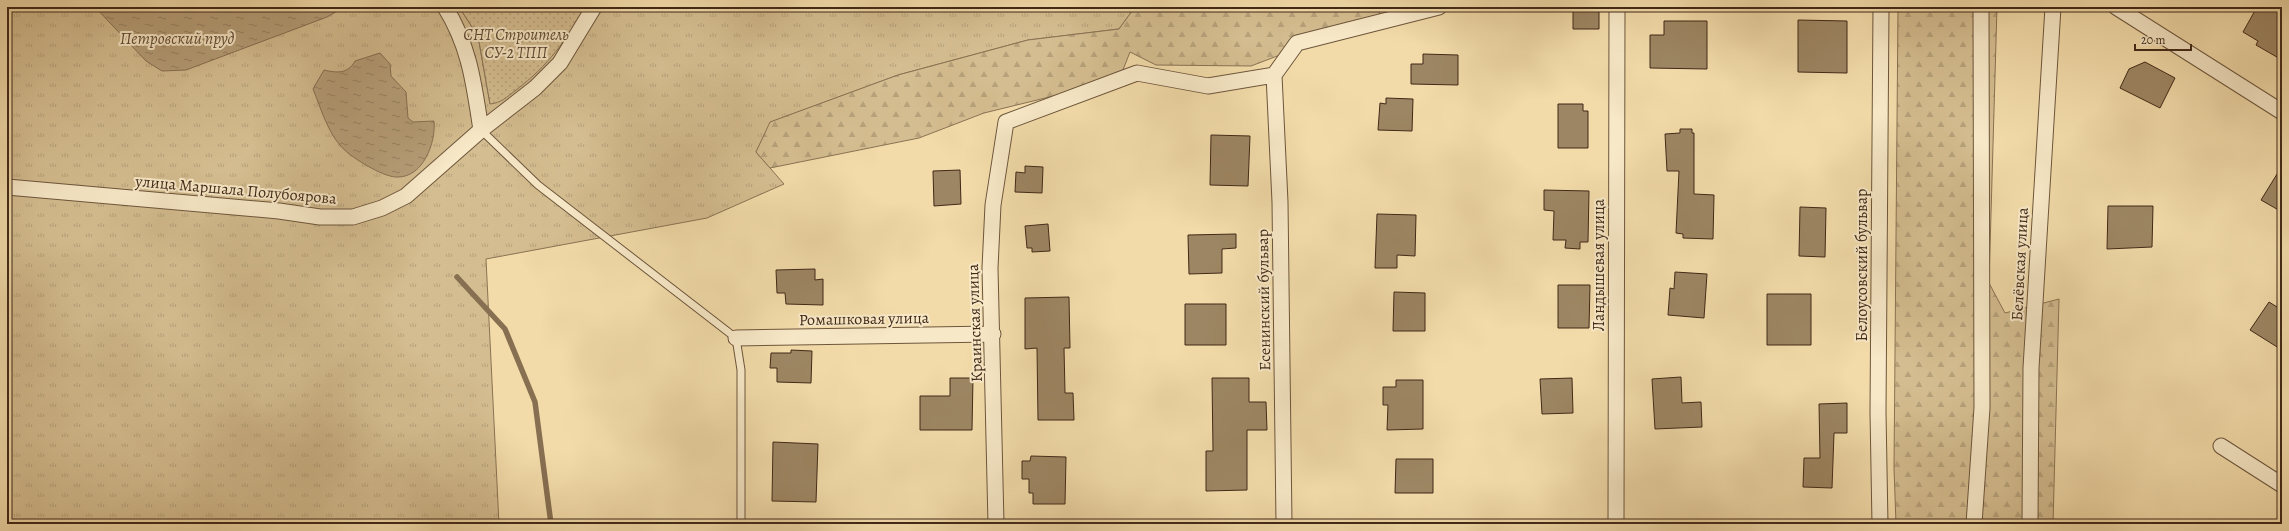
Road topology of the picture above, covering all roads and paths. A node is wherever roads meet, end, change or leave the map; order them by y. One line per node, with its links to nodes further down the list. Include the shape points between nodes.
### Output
1 (445, 7): 12 (street, via 458,28 472,76)
2 (594, 7): 12 (street, улица Маршала Полубоярова, via 560,63 535,88)
3 (1405, 7): 9 (street)
4 (1616, 7): 21 (street, Ландышевая улица)
5 (1881, 7): 22 (street, Белоусовский бульвар, via 1878,388)
6 (1981, 7): 23 (street, via 1982,408)
7 (2053, 7): 24 (street, Белёвская улица, via 2031,368)
8 (2116, 7): 11 (street)
9 (1434, 8): 10 (street, via 1297,43)
10 (1274, 75): 14 (street, Краинская улица, via 1208,86 1137,73 1006,122 993,205 990,268); 20 (street, Есенинский бульвар, via 1280,202)
11 (2282, 112)
12 (481, 130): 13 (street, улица Маршала Полубоярова, via 406,196 382,208 353,217 320,217); 15 (lane, via 538,185)
13 (7, 186)
14 (993, 334): 15 (street, Ромашковая улица); 19 (street, Краинская улица)
15 (736, 338): 18 (lane, via 741,370)
16 (2221, 446): 17 (street)
17 (2282, 484)
18 (741, 524)
19 (996, 524)
20 (1284, 524)
21 (1616, 524)
22 (1880, 524)
23 (1974, 524)
24 (2030, 524)

